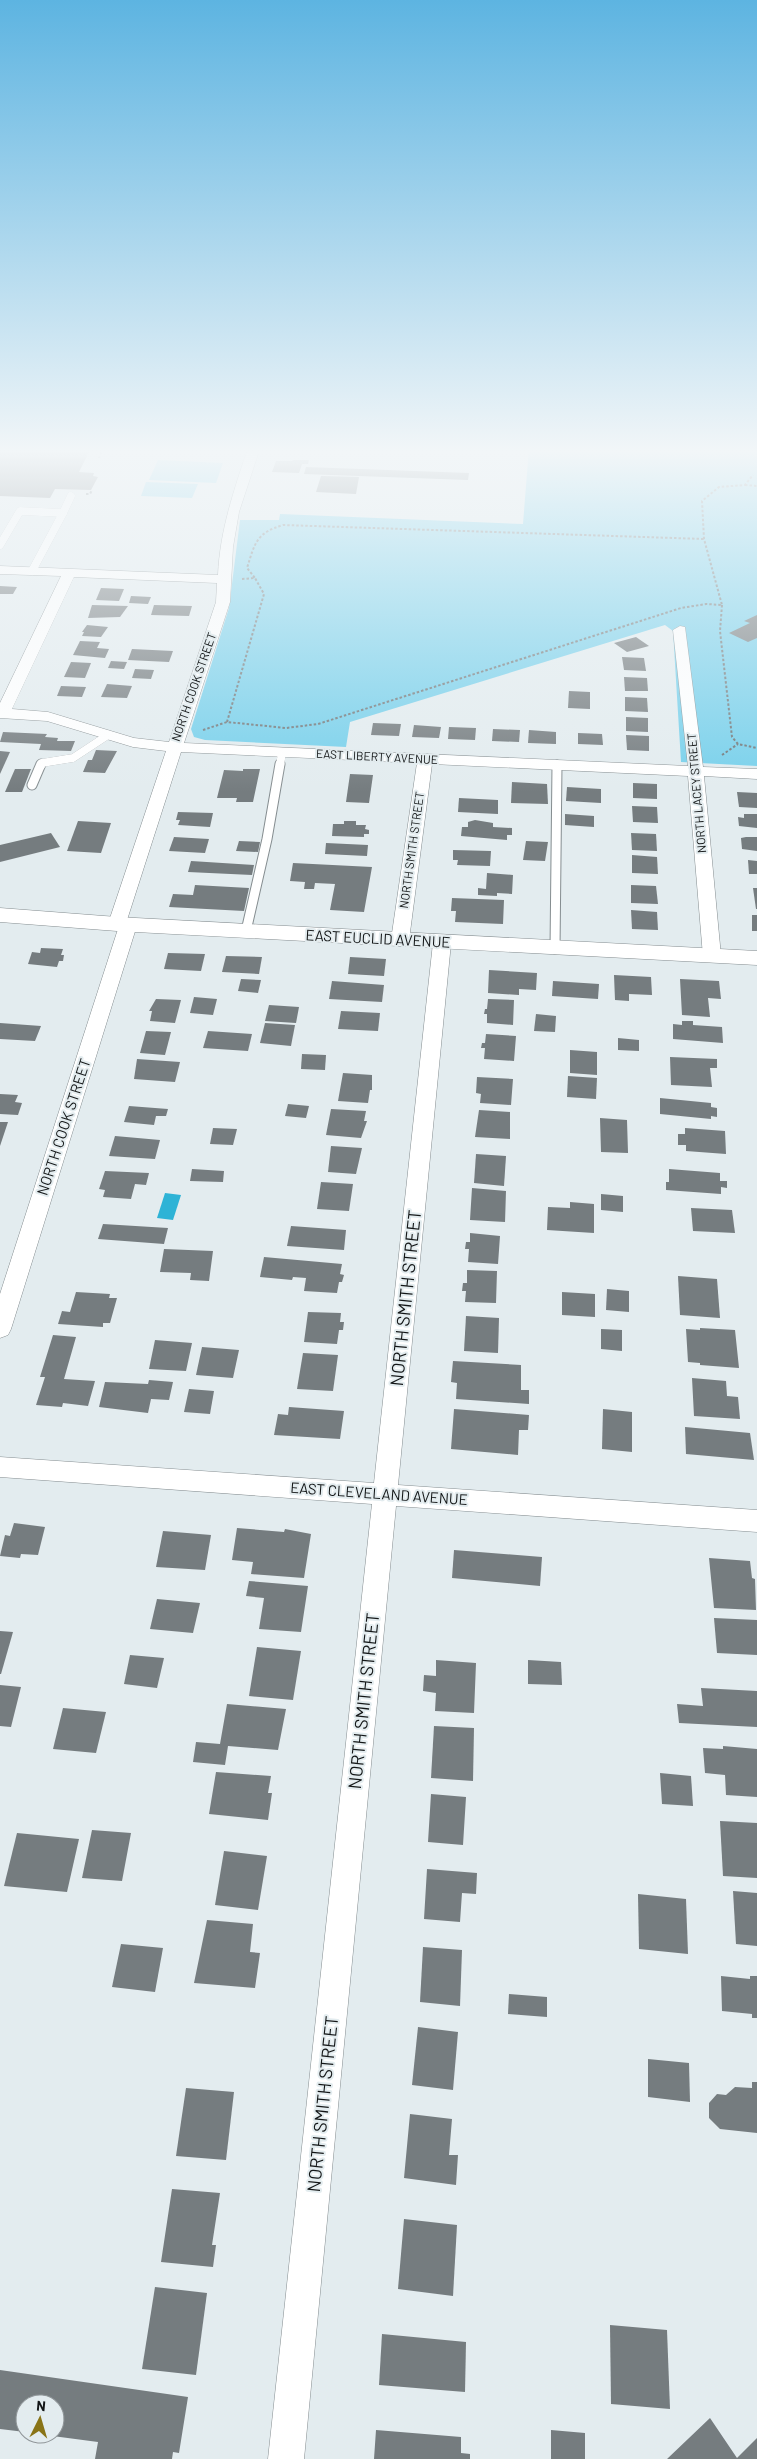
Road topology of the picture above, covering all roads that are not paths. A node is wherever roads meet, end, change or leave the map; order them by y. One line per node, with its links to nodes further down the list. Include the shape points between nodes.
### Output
1 (37, 563): 4 (lane)
2 (225, 563): 6 (street, NORTH COOK STREET)
3 (0, 570): 4 (street)
4 (32, 572): 5 (street)
5 (68, 573): 6 (street); 8 (street)
6 (224, 580): 10 (street, NORTH COOK STREET, via 223,602)
7 (680, 630): 14 (street, NORTH LACEY STREET)
8 (2, 713): 9 (street, EAST LIBERTY AVENUE, via 48,717)
9 (108, 735): 10 (street, EAST LIBERTY AVENUE, via 133,742); 16 (lane, via 73,758 42,763)
10 (174, 746): 11 (street, EAST LIBERTY AVENUE); 18 (street, NORTH COOK STREET)
11 (282, 752): 12 (street, EAST LIBERTY AVENUE); 19 (lane)
12 (425, 759): 13 (street, EAST LIBERTY AVENUE); 20 (street, NORTH SMITH STREET)
13 (557, 765): 14 (street, EAST LIBERTY AVENUE); 22 (lane)
14 (696, 771): 15 (street, EAST LIBERTY AVENUE); 23 (street, NORTH LACEY STREET)
15 (757, 774)
16 (32, 785)
17 (0, 915): 18 (main road, EAST EUCLID AVENUE)
18 (123, 924): 19 (main road, EAST EUCLID AVENUE); 25 (street, NORTH COOK STREET)
19 (246, 932): 20 (main road, EAST EUCLID AVENUE)
20 (400, 940): 21 (main road, EAST EUCLID AVENUE)
21 (442, 943): 22 (main road, EAST EUCLID AVENUE); 27 (street, NORTH SMITH STREET)
22 (555, 949): 23 (main road, EAST EUCLID AVENUE)
23 (712, 956): 24 (main road, EAST EUCLID AVENUE)
24 (757, 958)
25 (0, 1330)
26 (0, 1467): 27 (street, EAST CLEVELAND AVENUE)
27 (386, 1494): 28 (street, EAST CLEVELAND AVENUE); 29 (street, NORTH SMITH STREET)
28 (757, 1521)
29 (286, 2459)

